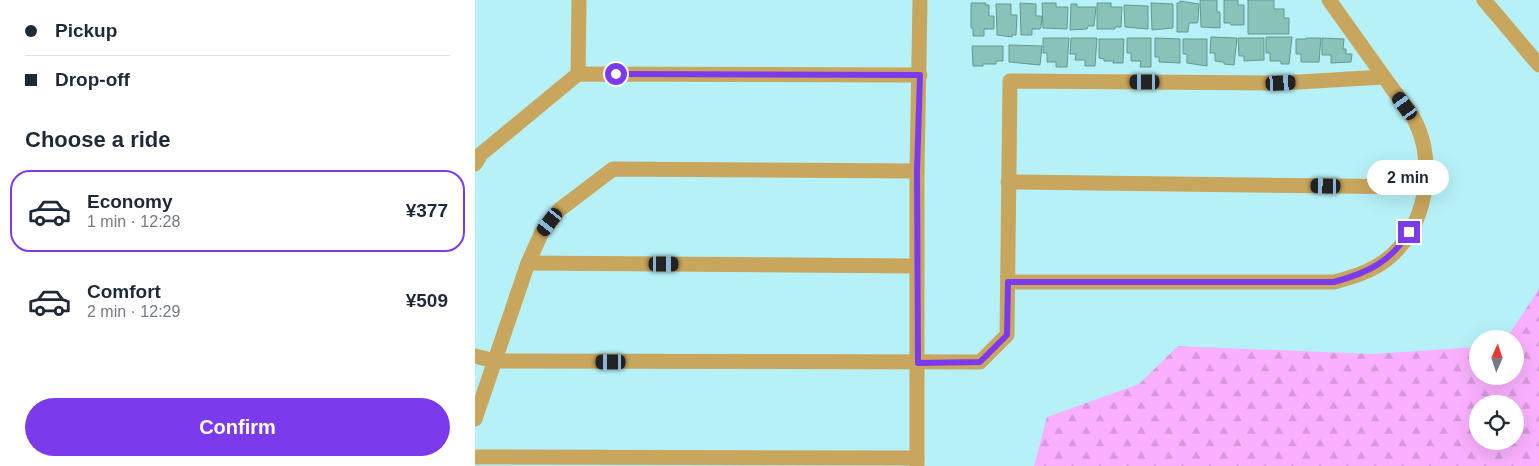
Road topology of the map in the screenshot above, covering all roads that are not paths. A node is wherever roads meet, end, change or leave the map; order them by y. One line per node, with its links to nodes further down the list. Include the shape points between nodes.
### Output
1 (579, 0): 6 (street)
2 (920, 0): 7 (street)
3 (1329, 0): 8 (street)
4 (1484, 0): 5 (street)
5 (1539, 66)
6 (578, 74): 7 (street); 9 (street, via 481,154)
7 (920, 75): 10 (street)
8 (1384, 77): 11 (street, via 1281,83 1010,81); 12 (street, via 1415,120 1425,146)
9 (475, 164)
10 (917, 171): 13 (street, via 613,169 559,210 541,234); 14 (street)
11 (1008, 182): 12 (street); 15 (street)
12 (1425, 187): 15 (street, via 1416,221 1387,259 1359,276 1334,282)
13 (528, 263): 14 (street); 17 (street)
14 (917, 266): 18 (street)
15 (1008, 282): 18 (street, via 1007,335 980,362)
16 (475, 356): 17 (street)
17 (495, 361): 18 (street); 19 (street)
18 (918, 363): 22 (street)
19 (475, 418)
20 (475, 453): 21 (street)
21 (475, 457): 22 (street); 23 (street)
22 (917, 462)
23 (475, 466)

